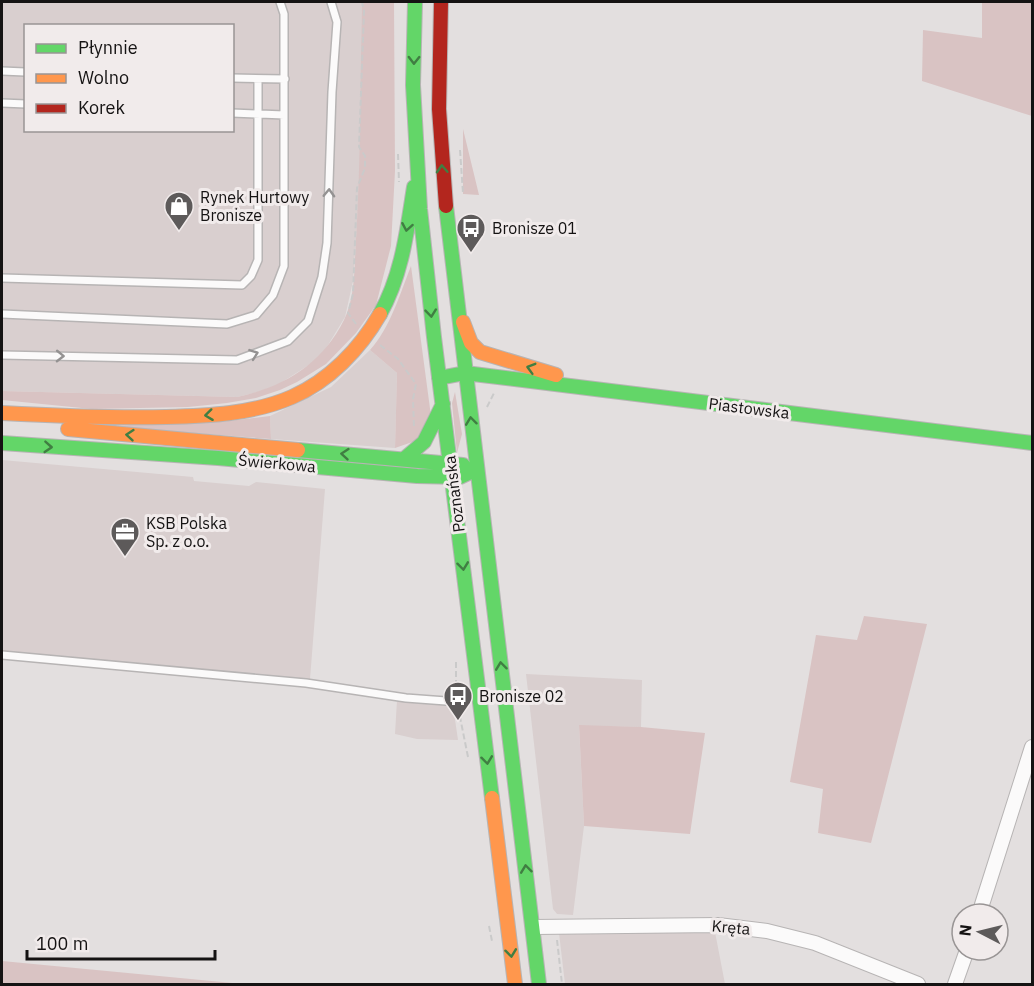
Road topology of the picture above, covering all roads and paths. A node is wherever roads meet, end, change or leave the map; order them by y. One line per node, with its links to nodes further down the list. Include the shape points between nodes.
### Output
1 (280, 2): 10 (lane, via 284,14)
2 (331, 2): 26 (lane, one-way to 2, via 237,360 288,341 308,321 322,277 327,243 337,22)
3 (362, 2): 24 (path, via 359,147 365,156 365,168 357,188 353,294 348,313)
4 (415, 2): 18 (street, Poznańska, one-way to 18)
5 (441, 2): 22 (street, Poznańska, one-way to 5, via 442,174)
6 (2, 71): 7 (lane)
7 (24, 72)
8 (234, 78): 9 (lane)
9 (258, 79): 10 (lane); 14 (lane)
10 (285, 80): 15 (lane)
11 (2, 104): 12 (lane)
12 (24, 104)
13 (234, 113): 14 (lane)
14 (258, 114): 15 (lane); 21 (lane, via 258,260 242,285)
15 (284, 115): 23 (lane, via 284,266 273,295 256,315 226,324)
16 (460, 149): 20 (path)
17 (398, 150): 19 (path)
18 (417, 169): 28 (street, Poznańska, one-way to 28); 31 (street, one-way to 31, via 400,267 384,306 368,335 312,387 268,405 192,417 71,418)
19 (399, 186)
20 (464, 200)
21 (2, 278)
22 (456, 305): 27 (street, Poznańska); 29 (street, one-way to 22, via 480,352 471,343)
23 (2, 314)
24 (362, 332)
25 (373, 340): 33 (path, via 398,359 416,384 412,399)
26 (2, 355)
27 (465, 373): 28 (street, Piastowska); 29 (street, Piastowska); 38 (street, Poznańska, one-way to 27)
28 (439, 378): 30 (street, Poznańska)
29 (628, 393): 35 (street, Piastowska)
30 (443, 404): 36 (street, via 427,439 417,452); 37 (street, Poznańska)
31 (2, 413)
32 (2, 422): 36 (street, Świerkowa, one-way to 32)
33 (414, 429)
34 (2, 443): 39 (street, Świerkowa, one-way to 39)
35 (1032, 443)
36 (404, 459): 37 (street, Świerkowa)
37 (450, 463): 38 (street, Świerkowa); 39 (street, Poznańska)
38 (477, 469): 39 (street, Świerkowa); 45 (street, Poznańska, one-way to 38)
39 (452, 478): 41 (street, Poznańska, one-way to 41)
40 (2, 655): 41 (lane, via 295,682 406,698 446,701)
41 (479, 694): 47 (street, Poznańska, one-way to 47)
42 (1032, 747): 43 (street)
43 (983, 902)
44 (555, 926): 45 (street, Kręta); 49 (path); 50 (street, Kręta, via 718,925 767,931 814,944)
45 (534, 927): 48 (street, Poznańska)
46 (963, 962): 51 (street)
47 (515, 984)
48 (539, 984)
49 (562, 984)
50 (918, 984)
51 (955, 984)

